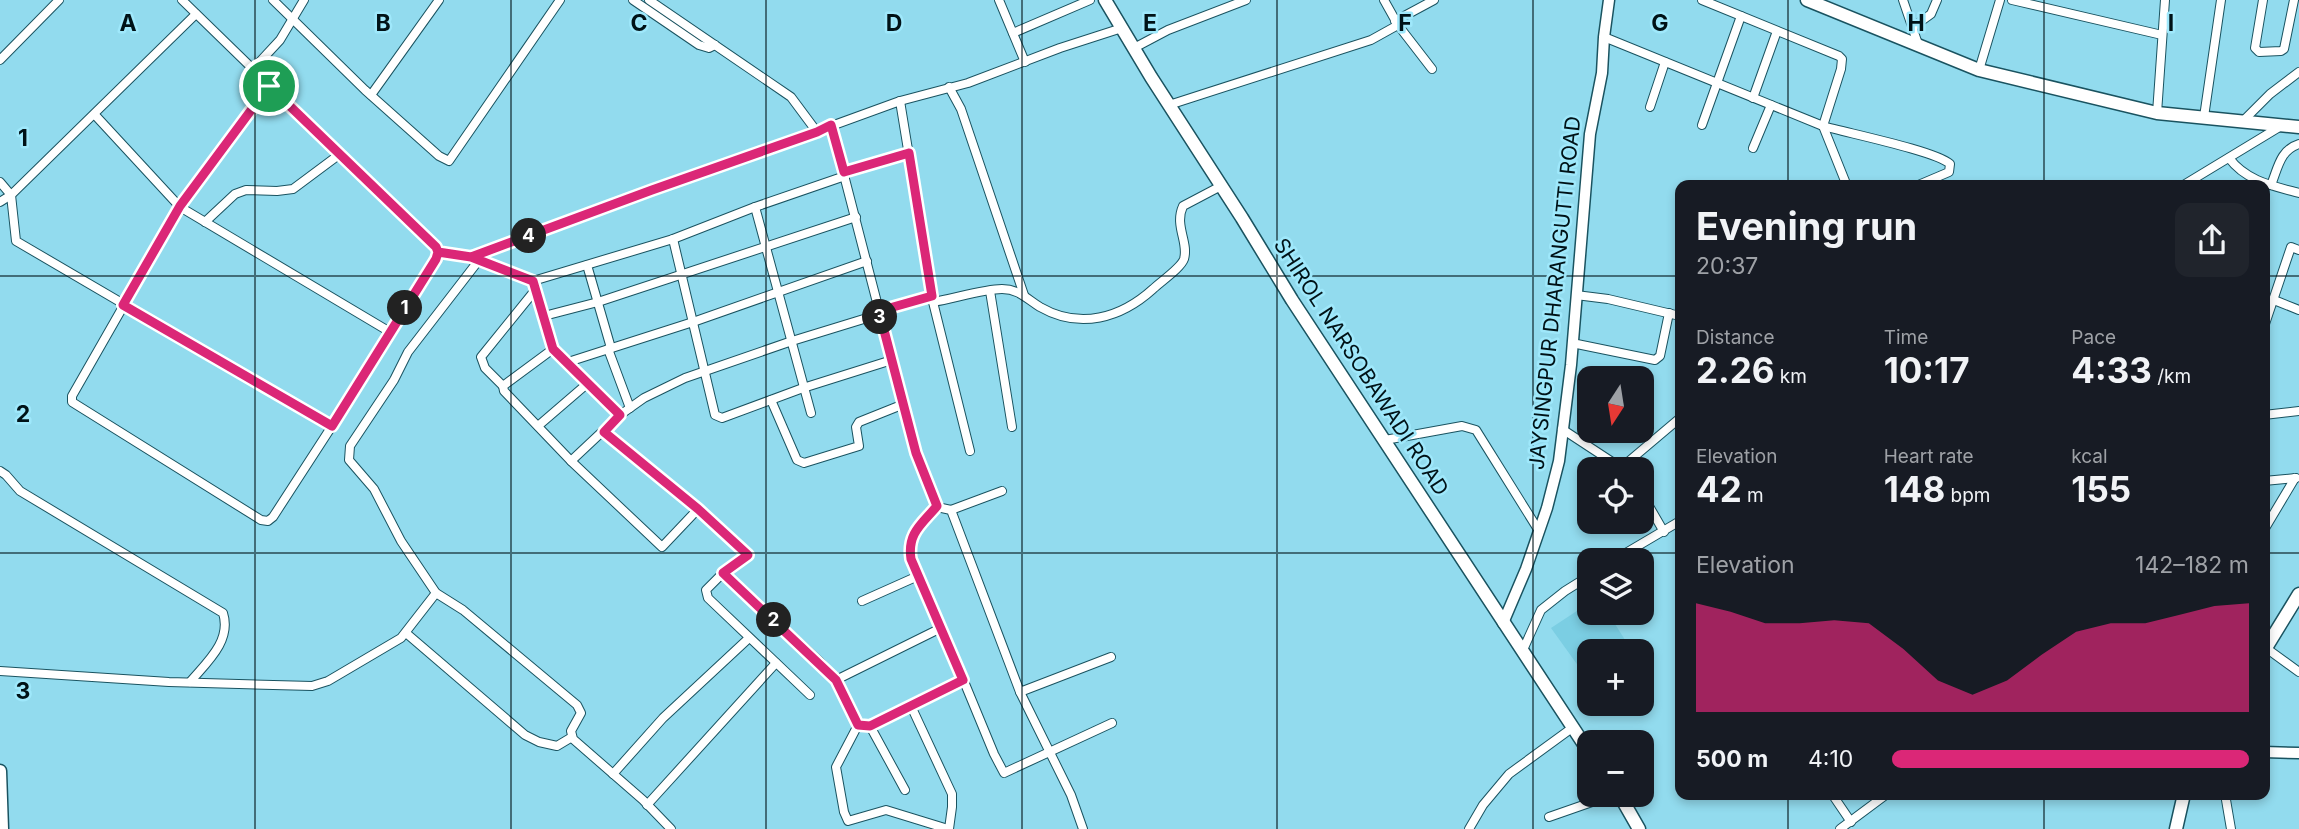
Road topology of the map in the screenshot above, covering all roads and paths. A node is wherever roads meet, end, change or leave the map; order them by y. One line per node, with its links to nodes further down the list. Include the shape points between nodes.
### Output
1 (59, 0): 39 (street)
2 (182, 0): 26 (street)
3 (273, 0): 28 (street)
4 (304, 0): 28 (street)
5 (439, 0): 49 (street)
6 (560, 0): 49 (street, via 449,161)
7 (633, 0): 37 (street, via 699,45)
8 (649, 0): 37 (street)
9 (999, 0): 33 (street)
10 (1090, 0): 33 (street)
11 (1105, 0): 31 (main road, SHIROL NARSOBAWADI ROAD)
12 (1246, 0): 38 (street)
13 (1384, 0): 29 (street)
14 (1434, 0): 29 (street)
15 (1609, 0): 35 (street, JAYSINGPUR DHARANGUTTI ROAD)
16 (1702, 0): 27 (street)
17 (1807, 0): 36 (main road)
18 (1903, 0): 30 (street)
19 (1937, 0): 30 (street, via 1931,13)
20 (2000, 0): 44 (street)
21 (2012, 0): 34 (street)
22 (2165, 0): 34 (street)
23 (2221, 0): 57 (street)
24 (2263, 0): 25 (street, via 2255,48 2259,52 2284,49)
25 (2294, 0)
26 (196, 14): 42 (street); 56 (street)
27 (1741, 16): 32 (street); 46 (street)
28 (292, 19): 42 (street); 49 (street)
29 (1397, 23): 43 (street); 52 (street, via 1371,40)
30 (1913, 27): 36 (street)
31 (1122, 28): 38 (main road, SHIROL NARSOBAWADI ROAD); 40 (street)
32 (1777, 31): 50 (street); 62 (street, via 1842,59)
33 (1013, 33): 40 (street)
34 (2162, 34): 55 (street)
35 (1604, 37): 41 (street); 97 (street, JAYSINGPUR DHARANGUTTI ROAD)
36 (1918, 44): 44 (main road)
37 (715, 45): 64 (street, via 791,97)
38 (1134, 48): 52 (main road, SHIROL NARSOBAWADI ROAD)
39 (0, 60)
40 (1025, 62): 48 (street)
41 (1665, 62): 46 (street); 54 (street)
42 (254, 68): 47 (street)
43 (1432, 69)
44 (1979, 70): 55 (main road)
45 (2299, 72): 58 (street)
46 (1716, 82): 50 (street); 60 (street)
47 (269, 86): 68 (street); 81 (street)
48 (949, 87): 51 (street); 96 (street, via 961,109)
49 (371, 95)
50 (1753, 98): 53 (street)
51 (900, 101): 59 (street); 67 (street)
52 (1168, 105): 77 (main road, SHIROL NARSOBAWADI ROAD)
53 (1770, 105): 62 (street); 66 (street)
54 (1650, 107)
55 (2157, 114): 57 (main road)
56 (94, 115): 79 (street); 81 (street)
57 (2204, 117): 58 (main road)
58 (2243, 121): 61 (main road)
59 (831, 125): 64 (street); 70 (street)
60 (1702, 125)
61 (2283, 125): 63 (main road); 69 (street)
62 (1823, 126): 71 (street); 72 (street, via 1950,164 1949,172)
63 (2299, 127)
64 (817, 132): 89 (street)
65 (2299, 144): 76 (street, via 2283,154)
66 (1753, 148)
67 (909, 153): 70 (street); 98 (street)
68 (340, 154): 84 (street, via 293,189 235,194); 88 (street)
69 (2229, 158): 73 (street); 74 (street)
70 (845, 174): 82 (street); 83 (street)
71 (1845, 180)
72 (1930, 180)
73 (2192, 180)
74 (2254, 180)
75 (0, 182): 79 (street)
76 (2271, 185): 78 (street)
77 (1221, 186): 96 (street, via 1183,206 1179,221 1184,259 1137,304 1074,320 1044,309); 133 (main road, SHIROL NARSOBAWADI ROAD)
78 (2299, 193)
79 (11, 195): 80 (street); 101 (street, via 16,241)
80 (0, 202)
81 (180, 206): 84 (street); 101 (street)
82 (755, 207): 85 (street); 86 (street)
83 (856, 217): 86 (street); 90 (street)
84 (205, 222): 109 (street)
85 (673, 239): 91 (street); 92 (street)
86 (765, 246): 92 (street); 95 (street)
87 (2299, 250): 99 (street, via 2291,247)
88 (438, 252): 89 (street); 109 (street)
89 (475, 259): 93 (street); 154 (street, via 408,352 348,451 349,460 381,500 401,541)
90 (867, 261): 95 (street); 104 (street)
91 (587, 265): 93 (street); 100 (street)
92 (682, 274): 100 (street); 108 (street)
93 (535, 285): 107 (street); 118 (street, via 481,357)
94 (990, 291): 96 (street); 98 (street); 130 (street)
95 (778, 292): 108 (street); 110 (street)
96 (1024, 295)
97 (1576, 295): 105 (street); 111 (street, JAYSINGPUR DHARANGUTTI ROAD)
98 (933, 299): 104 (street); 134 (street)
99 (2274, 300): 102 (street); 103 (street)
100 (598, 302): 107 (street); 112 (street)
101 (123, 305): 128 (street); 128 (street, via 72,402 261,520 273,517)
102 (2299, 310)
103 (2270, 311)
104 (879, 313): 110 (street); 114 (street)
105 (1669, 313): 106 (street); 111 (street, via 1656,360)
106 (1675, 315)
107 (544, 316): 113 (street)
108 (694, 322): 112 (street); 116 (street)
109 (390, 332): 128 (street)
110 (792, 341): 116 (street); 119 (street)
111 (1572, 343): 131 (street, JAYSINGPUR DHARANGUTTI ROAD)
112 (610, 348): 115 (street); 122 (street)
113 (553, 349): 115 (street); 118 (street)
114 (892, 359): 119 (street); 121 (street)
115 (565, 363): 117 (street)
116 (706, 371): 120 (street, via 718,417); 122 (street)
117 (588, 383): 126 (street); 129 (street)
118 (503, 386): 129 (street)
119 (803, 388): 120 (street); 124 (street)
120 (771, 400): 121 (street, via 797,460 804,463 859,446 859,422)
121 (904, 404): 142 (street, via 916,453)
122 (630, 408): 126 (street)
123 (2298, 409): 125 (street)
124 (811, 413)
125 (2270, 414)
126 (620, 415): 132 (street)
127 (1675, 422): 136 (street)
128 (332, 426)
129 (538, 426): 137 (street)
130 (1012, 427)
131 (1562, 429): 135 (street); 148 (street, JAYSINGPUR DHARANGUTTI ROAD, via 1559,461)
132 (604, 432): 137 (street); 143 (street)
133 (1385, 440): 148 (street, via 1473,427); 157 (main road, SHIROL NARSOBAWADI ROAD)
134 (970, 451)
135 (1605, 457)
136 (1635, 457)
137 (571, 461): 143 (street, via 662,547)
138 (0, 471): 170 (street, via 20,491 223,613 219,646)
139 (2297, 477): 140 (street); 146 (street)
140 (2270, 480)
141 (1002, 491): 144 (street)
142 (937, 506): 144 (street); 152 (street, via 909,543)
143 (698, 509): 151 (street, via 748,555)
144 (951, 510): 171 (street)
145 (1654, 515): 149 (street)
146 (2270, 520)
147 (1675, 524): 149 (street)
148 (1539, 531): 157 (street, JAYSINGPUR DHARANGUTTI ROAD)
149 (1664, 532): 150 (street)
150 (1635, 548)
151 (723, 573): 160 (street, via 706,594); 168 (street)
152 (918, 576): 156 (street); 158 (street)
153 (1577, 584): 162 (street, via 1545,605)
154 (436, 593): 159 (street); 179 (street, via 577,705 581,713)
155 (2299, 594): 161 (main road)
156 (862, 601)
157 (1503, 623): 162 (main road, SHIROL NARSOBAWADI ROAD)
158 (941, 628): 168 (street); 169 (street)
159 (405, 633): 170 (street, via 320,685); 179 (street, via 525,735 551,746)
160 (749, 638): 165 (street); 184 (street, via 663,718)
161 (2270, 642)
162 (1522, 652): 177 (main road, SHIROL NARSOBAWADI ROAD)
163 (2270, 653): 167 (street)
164 (1111, 657): 171 (street)
165 (776, 663): 172 (street); 190 (street)
166 (0, 671): 170 (street)
167 (2299, 673)
168 (836, 680): 175 (street)
169 (963, 680): 173 (street); 180 (street, via 1004,773)
170 (190, 682)
171 (1020, 692): 180 (street)
172 (810, 695)
173 (911, 706): 176 (street); 197 (street, via 952,794)
174 (1112, 723): 180 (street)
175 (858, 725): 176 (street); 197 (street, via 836,767 848,821 886,810)
176 (870, 726): 185 (street)
177 (1572, 728): 178 (main road, SHIROL NARSOBAWADI ROAD); 199 (street, via 1509,774)
178 (1577, 735)
179 (572, 737): 184 (street)
180 (1048, 751): 198 (street)
181 (2270, 752): 182 (street)
182 (2299, 753)
183 (0, 771): 195 (main road)
184 (613, 774): 190 (street)
185 (905, 790)
186 (1836, 800): 194 (street)
187 (1879, 800): 194 (street)
188 (2183, 800): 202 (main road)
189 (2226, 800): 203 (street)
190 (647, 804): 196 (street)
191 (1579, 807): 193 (street)
192 (1625, 807): 200 (main road)
193 (1549, 817)
194 (1851, 822): 201 (street)
195 (1, 824)
196 (671, 829)
197 (949, 829)
198 (1083, 829)
199 (1469, 829)
200 (1639, 829)
201 (1840, 829)
202 (2176, 829)
203 (2231, 829)

